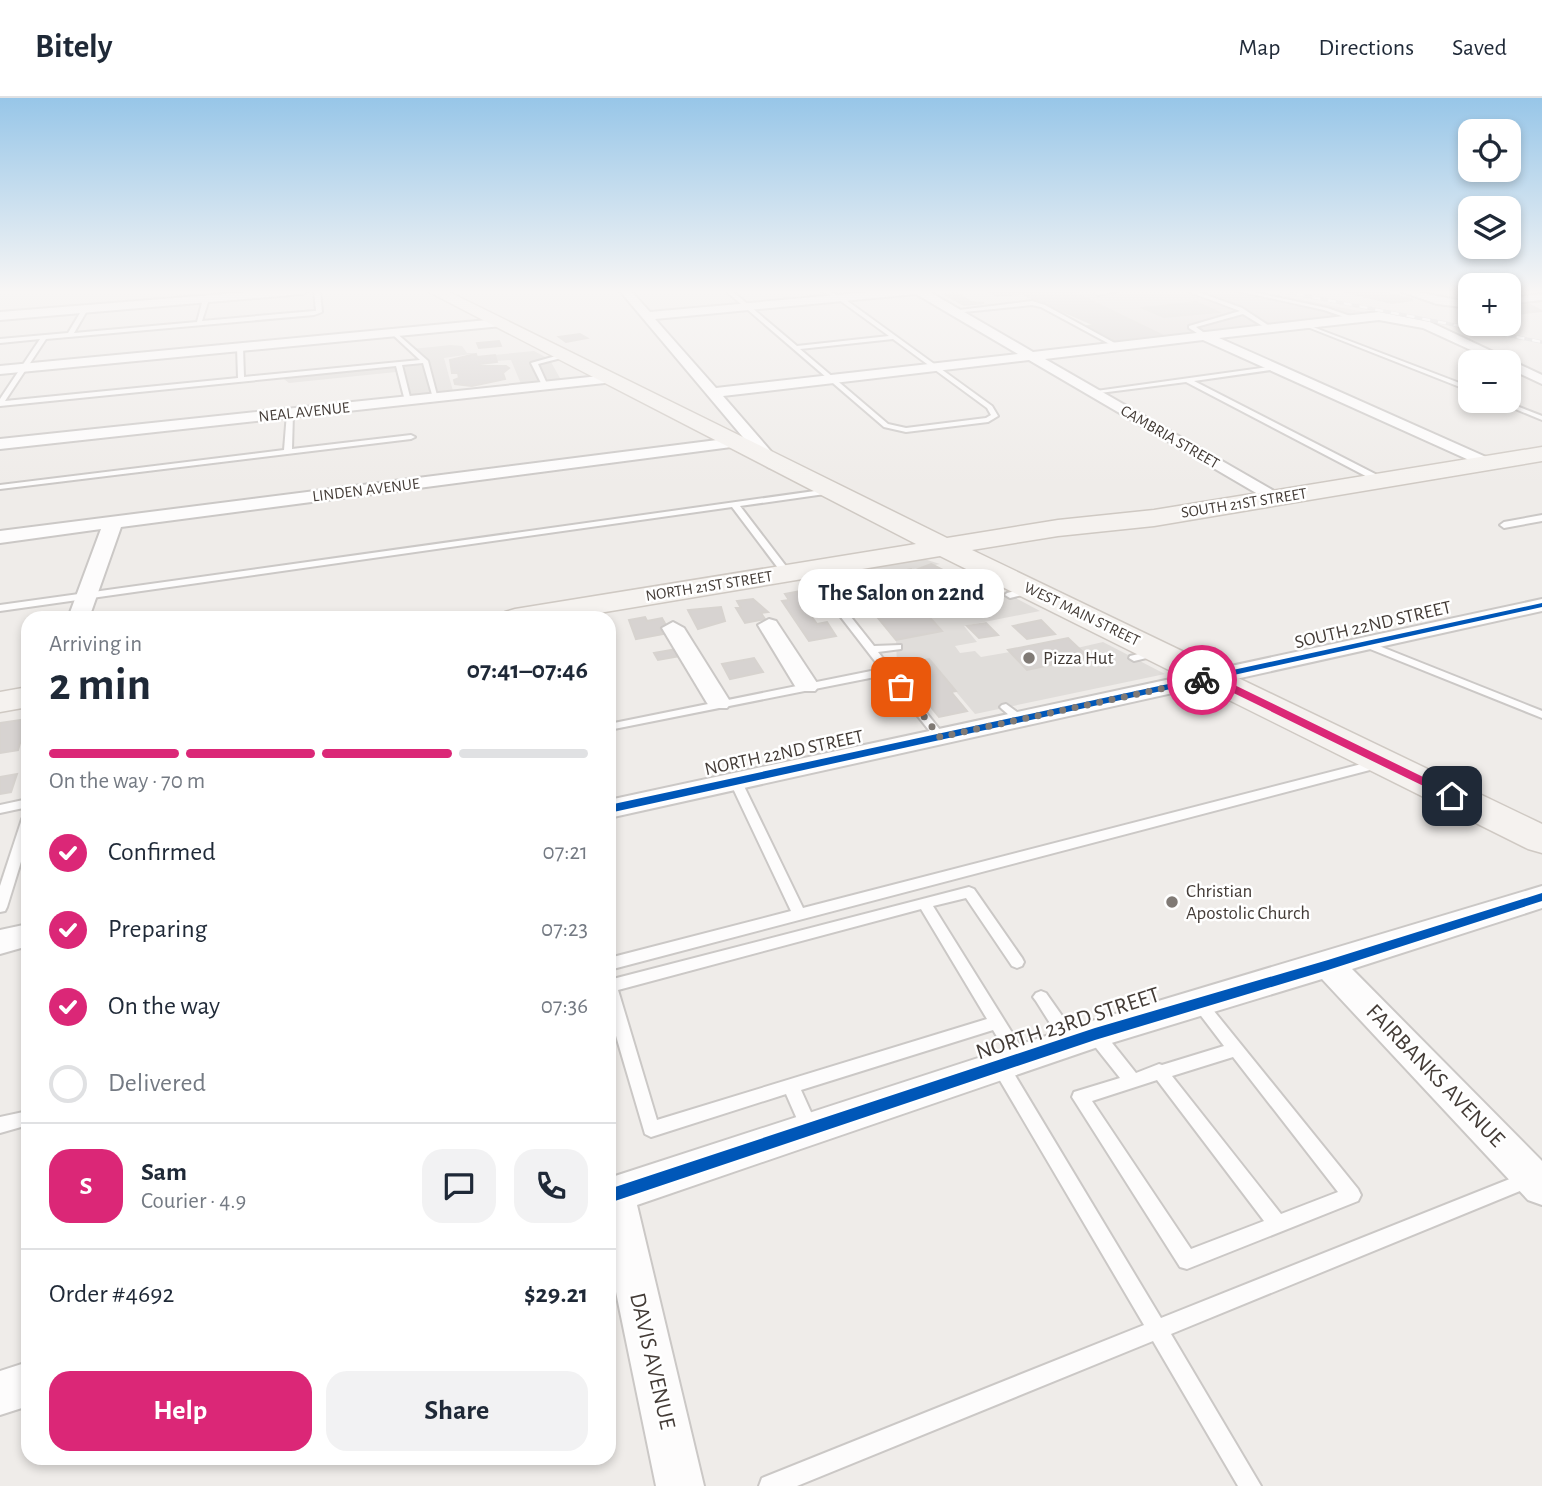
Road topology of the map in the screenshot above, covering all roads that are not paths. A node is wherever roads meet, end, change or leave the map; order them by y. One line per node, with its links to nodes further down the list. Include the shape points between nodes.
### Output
1 (31, 356): 15 (lane)
2 (149, 356): 15 (street)
3 (240, 356): 21 (lane)
4 (419, 356): 13 (lane)
5 (563, 356): 20 (main road, WEST MAIN STREET); 26 (lane, via 534,363)
6 (681, 356): 28 (street)
7 (803, 356): 22 (lane)
8 (921, 356): 16 (lane)
9 (1044, 356): 12 (street)
10 (1249, 356): 17 (street)
11 (1385, 356): 25 (lane)
12 (1034, 357): 16 (street); 27 (street, CAMBRIA STREET)
13 (425, 361): 14 (lane); 29 (lane)
14 (399, 363): 21 (lane); 30 (lane)
15 (23, 368): 18 (street); 31 (lane)
16 (938, 368): 22 (street); 22 (lane, via 990,407 995,416 895,429 880,422)
17 (1276, 368): 23 (lane); 41 (street)
18 (0, 370)
19 (1521, 370): 24 (street)
20 (609, 379): 26 (street, NEAL AVENUE); 36 (main road, WEST MAIN STREET)
21 (241, 380): 31 (lane)
22 (831, 380): 28 (street)
23 (1188, 380): 27 (lane); 42 (lane)
24 (1542, 380)
25 (1458, 384)
26 (545, 386): 29 (street, NEAL AVENUE)
27 (1092, 392): 45 (street, CAMBRIA STREET)
28 (713, 393): 40 (street)
29 (436, 398): 30 (street, NEAL AVENUE)
30 (408, 401): 33 (street, NEAL AVENUE)
31 (0, 404)
32 (1521, 410): 34 (lane)
33 (290, 413): 37 (street, NEAL AVENUE); 38 (lane)
34 (1542, 418)
35 (411, 437): 38 (lane)
36 (733, 443): 40 (main road, WEST MAIN STREET); 48 (street, LINDEN AVENUE)
37 (0, 444)
38 (289, 452): 43 (lane)
39 (1542, 454): 41 (main road, SOUTH 21ST STREET)
40 (774, 464): 44 (main road, WEST MAIN STREET)
41 (1489, 464): 42 (main road, SOUTH 21ST STREET)
42 (1382, 481): 45 (main road, SOUTH 21ST STREET)
43 (0, 487)
44 (829, 491): 46 (lane); 51 (main road, WEST MAIN STREET)
45 (1275, 499): 51 (main road, SOUTH 21ST STREET)
46 (734, 504): 52 (lane); 53 (lane)
47 (1542, 518): 49 (lane)
48 (113, 523): 50 (street, LINDEN AVENUE); 53 (street)
49 (1504, 525)
50 (0, 537)
51 (945, 548): 52 (main road, NORTH 21ST STREET); 64 (main road, WEST MAIN STREET, via 1146,655)
52 (798, 572): 57 (main road, NORTH 21ST STREET); 62 (lane)
53 (85, 597): 55 (lane); 56 (street)
54 (1542, 605): 60 (street, SOUTH 22ND STREET)
55 (0, 608)
56 (80, 611)
57 (558, 611)
58 (769, 625): 65 (street)
59 (673, 628): 68 (street)
60 (1369, 645): 64 (street, SOUTH 22ND STREET); 69 (lane)
61 (897, 647): 62 (lane)
62 (871, 649): 63 (lane)
63 (888, 671): 65 (lane); 71 (lane)
64 (1212, 678): 71 (street, NORTH 22ND STREET, via 1013,714); 72 (main road, WEST MAIN STREET)
65 (807, 686): 68 (lane)
66 (21, 698): 67 (main road)
67 (0, 702)
68 (719, 703): 70 (lane)
69 (1542, 715)
70 (616, 725)
71 (940, 737): 73 (street, NORTH 22ND STREET)
72 (1384, 762): 77 (main road, WEST MAIN STREET); 82 (lane)
73 (736, 782): 75 (street, NORTH 22ND STREET); 82 (lane)
74 (21, 804): 76 (lane)
75 (616, 808)
76 (0, 809)
77 (1542, 840)
78 (21, 841): 81 (lane)
79 (1542, 897): 87 (street, NORTH 23RD STREET)
80 (924, 904): 86 (lane, via 969,892); 88 (lane); 92 (lane)
81 (0, 907)
82 (799, 914): 85 (lane)
83 (21, 937): 84 (street)
84 (0, 942)
85 (616, 962)
86 (1017, 962)
87 (1328, 965): 90 (street, NORTH 23RD STREET); 102 (street, FAIRBANKS AVENUE)
88 (616, 984)
89 (1041, 997): 93 (lane)
90 (1200, 1004): 93 (street, NORTH 23RD STREET); 94 (lane)
91 (616, 1010): 98 (lane, via 651,1129)
92 (997, 1022): 95 (lane); 98 (lane)
93 (1083, 1038): 95 (street, NORTH 23RD STREET); 97 (lane)
94 (1236, 1049): 96 (lane); 105 (lane, via 1352,1195)
95 (1011, 1064): 101 (street, NORTH 23RD STREET); 106 (lane)
96 (1159, 1072): 97 (lane); 105 (lane)
97 (1131, 1079): 105 (lane, via 1080,1097 1187,1259)
98 (791, 1086): 101 (lane)
99 (21, 1120): 100 (lane)
100 (0, 1125)
101 (810, 1130): 103 (street, NORTH 23RD STREET)
102 (1539, 1179): 106 (lane)
103 (616, 1194)
104 (616, 1212): 109 (street, DAVIS AVENUE)
105 (1278, 1224)
106 (1158, 1331): 110 (lane); 111 (lane)
107 (21, 1386): 108 (street)
108 (0, 1393)
109 (680, 1486)
110 (770, 1486)
111 (1250, 1486)

